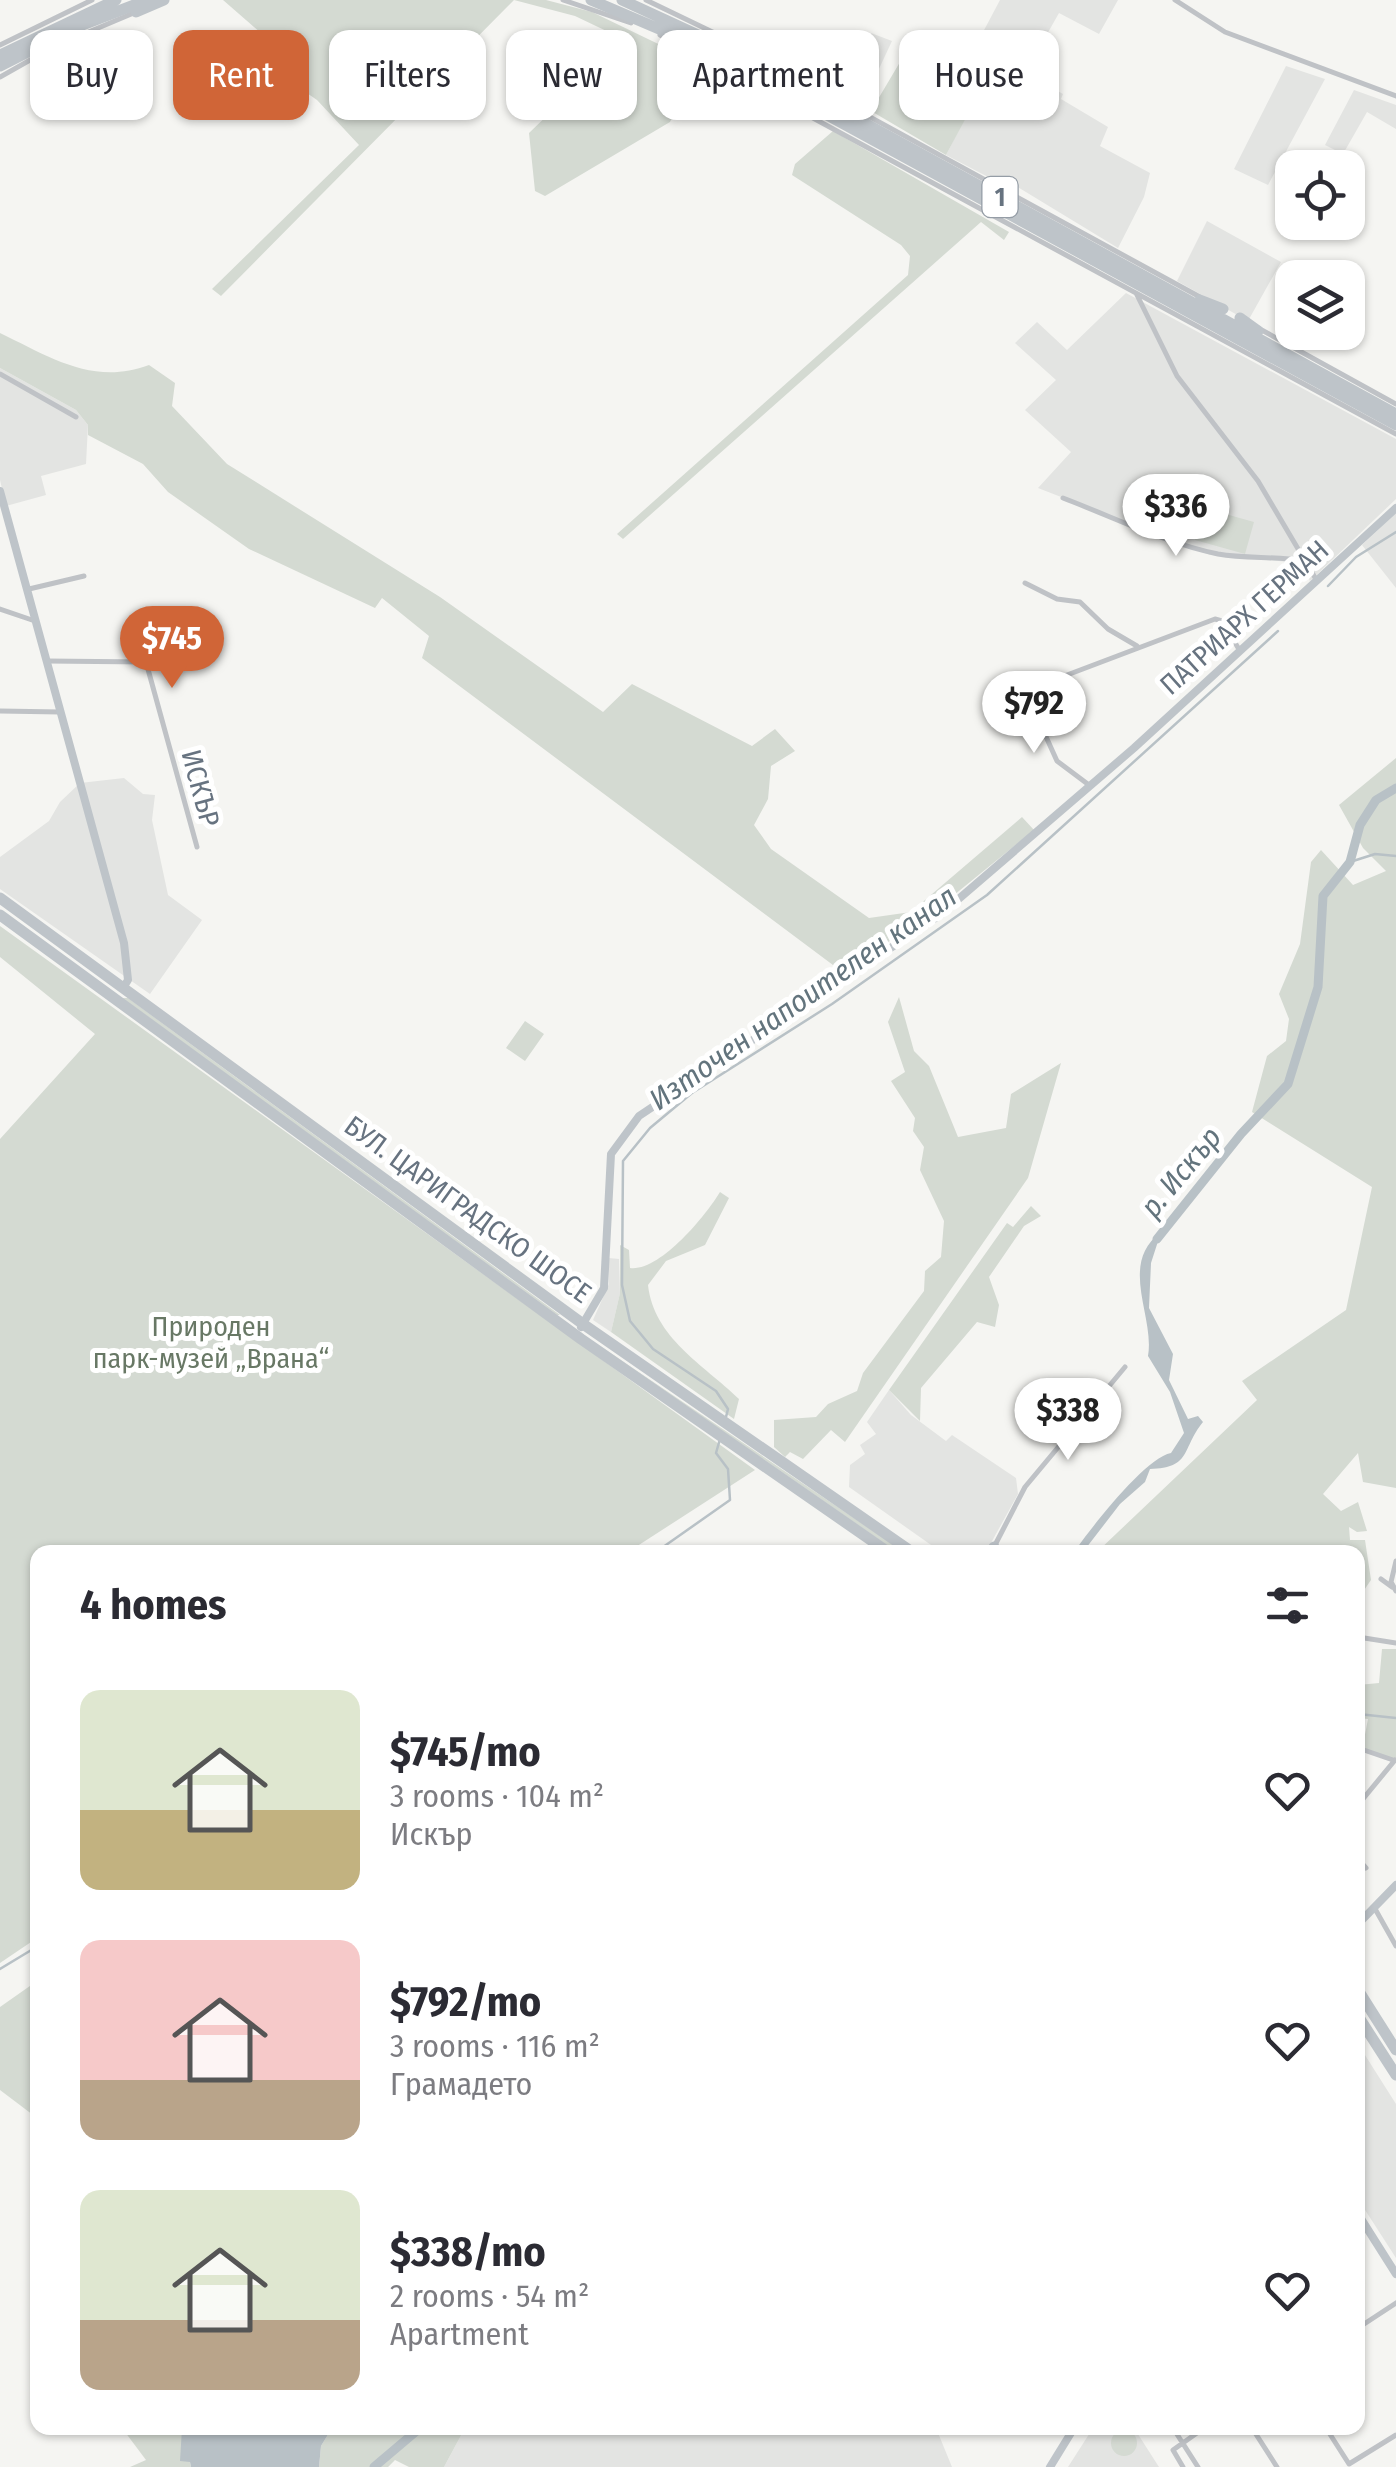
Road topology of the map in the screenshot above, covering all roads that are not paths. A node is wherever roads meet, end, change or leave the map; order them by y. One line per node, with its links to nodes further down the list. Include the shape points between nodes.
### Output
1 (92, 0): 19 (street)
2 (100, 0): 13 (highway)
3 (116, 0): 13 (highway)
4 (147, 0): 13 (highway)
5 (164, 0): 12 (highway)
6 (178, 0): 12 (street)
7 (563, 0): 17 (street)
8 (592, 0): 14 (highway, 1)
9 (622, 0): 15 (highway, 1)
10 (646, 0): 16 (street)
11 (1175, 0): 24 (street, via 1225,32)
12 (132, 14): 13 (highway); 23 (street)
13 (59, 30)
14 (675, 30)
15 (680, 30)
16 (707, 30)
17 (657, 35)
18 (30, 42): 21 (highway)
19 (0, 46)
20 (30, 48): 22 (highway)
21 (0, 55)
22 (0, 66)
23 (0, 76)
24 (1396, 96)
25 (820, 120): 31 (street)
26 (848, 120): 29 (highway, 1)
27 (848, 120): 30 (highway, 1)
28 (875, 120): 33 (street)
29 (1127, 279): 36 (highway); 38 (highway, 1)
30 (1150, 279): 33 (highway); 38 (highway, 1)
31 (1135, 292): 32 (street); 34 (street)
32 (1153, 302): 34 (street); 36 (street)
33 (1223, 309): 35 (street)
34 (1146, 313): 47 (street, via 1176,376 1258,481)
35 (1240, 318): 38 (highway); 39 (street)
36 (1215, 335): 38 (highway); 43 (street)
37 (0, 374): 41 (street)
38 (1314, 375): 40 (highway, 1); 42 (highway, 1)
39 (1396, 404)
40 (1396, 414)
41 (76, 417)
42 (1396, 425)
43 (1396, 434)
44 (0, 491): 53 (street)
45 (1063, 498): 48 (street, via 1205,550 1251,558)
46 (1396, 508): 51 (street, ПАТРИАРХ ГЕРМАН)
47 (1296, 548): 48 (street); 49 (street)
48 (1287, 555): 49 (street)
49 (1304, 562): 51 (street)
50 (84, 576): 53 (street)
51 (1318, 581): 57 (street, ПАТРИАРХ ГЕРМАН)
52 (1025, 583): 56 (street, via 1057,600 1075,599)
53 (27, 590): 55 (street)
54 (0, 609): 55 (street)
55 (35, 621): 58 (street)
56 (1138, 647): 57 (street, via 1216,618); 61 (street, via 1040,682 1027,693 1057,761)
57 (1240, 651): 61 (street, ПАТРИАРХ ГЕРМАН)
58 (46, 662): 60 (street); 62 (street, ИСКЪР, via 146,662)
59 (0, 711): 60 (street)
60 (60, 712): 65 (street, via 124,943)
61 (1090, 786): 66 (street, ПАТРИАРХ ГЕРМАН, via 940,915 679,1086 630,1126 608,1164 604,1288)
62 (197, 848)
63 (0, 898): 65 (highway, БУЛ. ЦАРИГРАДСКО ШОСЕ)
64 (0, 914): 66 (highway, БУЛ. ЦАРИГРАДСКО ШОСЕ)
65 (123, 988): 66 (highway, БУЛ. ЦАРИГРАДСКО ШОСЕ)
66 (579, 1330): 68 (highway, БУЛ. ЦАРИГРАДСКО ШОСЕ)
67 (1125, 1367): 71 (street, via 1026,1487)
68 (734, 1439): 69 (highway, БУЛ. ЦАРИГРАДСКО ШОСЕ); 70 (highway, БУЛ. ЦАРИГРАДСКО ШОСЕ)
69 (877, 1545)
70 (901, 1545)
71 (999, 1545)
72 (1395, 1562): 74 (street)
73 (1381, 1579): 74 (street)
74 (1394, 1590)
75 (1365, 1638): 76 (street)
76 (1396, 1643)
77 (1365, 1750): 78 (street)
78 (1395, 1760): 79 (street)
79 (1365, 1796)
80 (1396, 1885): 81 (street)
81 (1374, 1907): 82 (street); 83 (street)
82 (1365, 1917)
83 (1396, 1946)
84 (1365, 2001): 86 (highway)
85 (1365, 2027): 87 (highway)
86 (1396, 2050)
87 (1396, 2075)
88 (1365, 2225): 89 (street)
89 (1396, 2274)
90 (1396, 2303): 91 (street)
91 (1365, 2323)
92 (1396, 2434): 97 (street, via 1349,2464)
93 (1070, 2435): 99 (street)
94 (1178, 2435): 98 (street)
95 (1193, 2435): 98 (street)
96 (1256, 2435): 102 (street)
97 (1330, 2435)
98 (1182, 2442): 100 (street, via 1173,2450); 101 (street)
99 (1050, 2467)
100 (1183, 2467)
101 (1198, 2467)
102 (1277, 2467)

